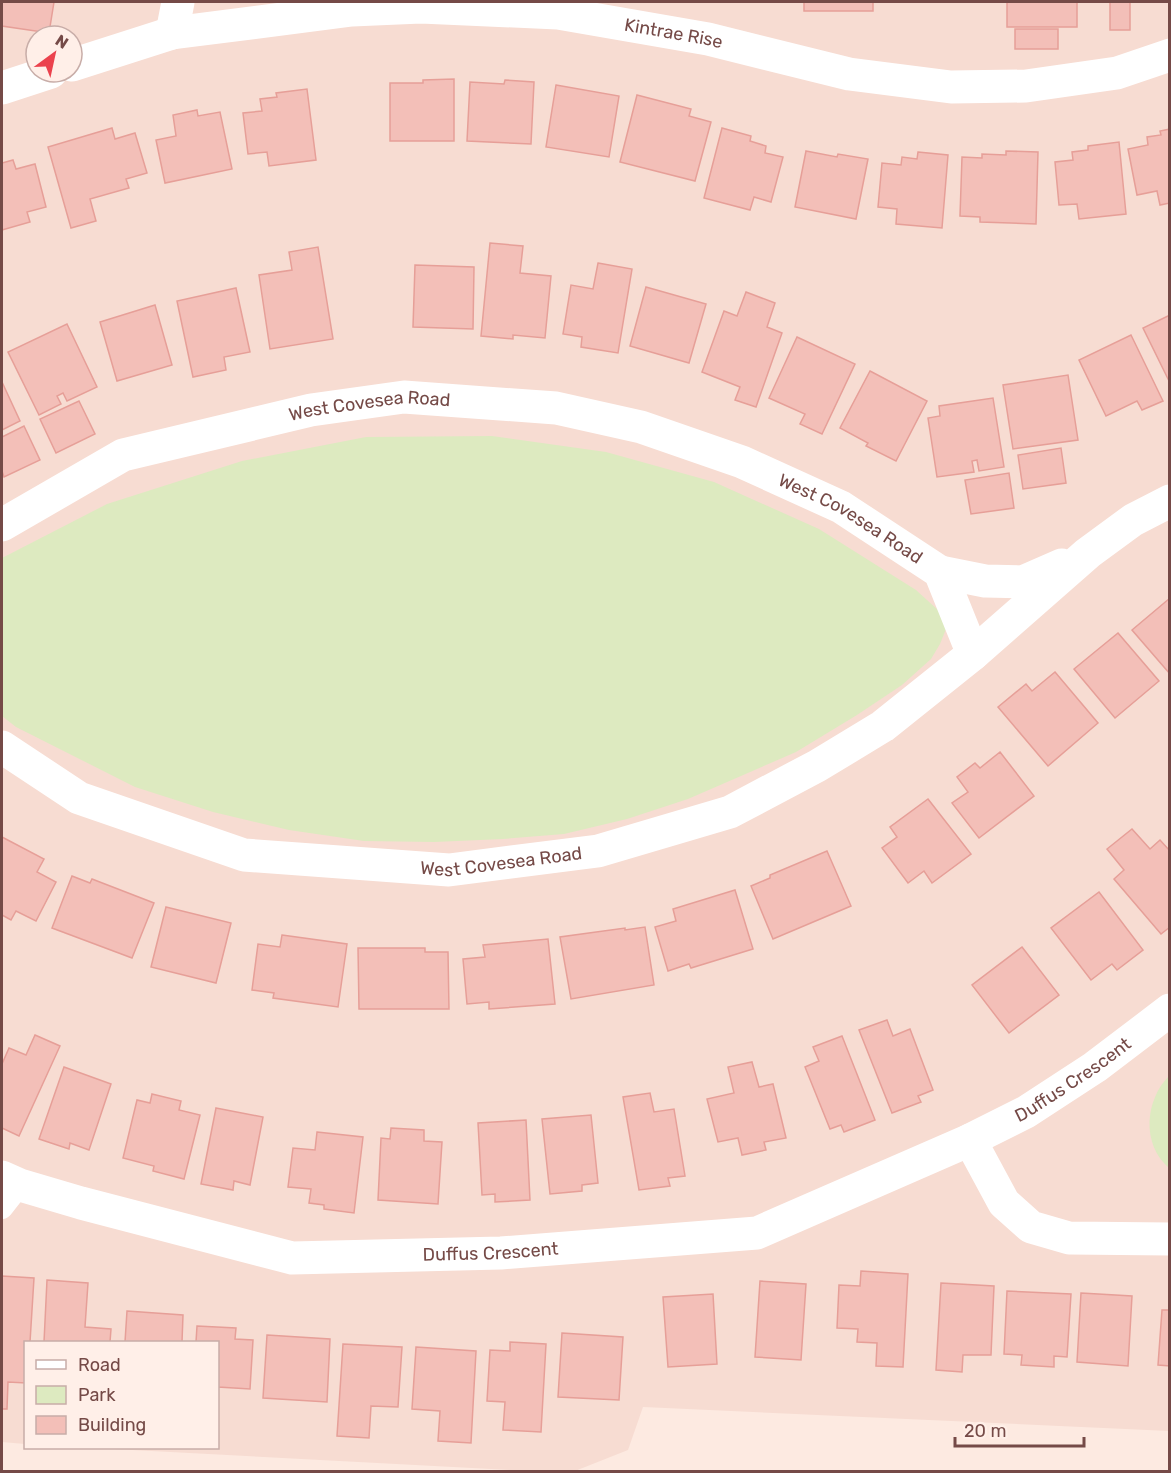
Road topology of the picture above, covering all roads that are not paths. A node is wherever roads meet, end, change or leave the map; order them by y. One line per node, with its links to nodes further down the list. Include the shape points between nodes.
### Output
1 (175, 17): 2 (street, Kintrae Rise, via 421,7 558,13 708,39 849,74 951,87 1026,86 1117,72); 3 (street, Kintrae Rise)
2 (1170, 55)
3 (84, 59)
4 (24, 81): 5 (street)
5 (2, 88)
6 (1170, 501): 8 (street, West Covesea Road, via 1133,520)
7 (2, 525): 9 (street, West Covesea Road, via 123,455 311,410 404,397 556,408 641,427 742,462 841,507)
8 (1088, 553): 9 (street, West Covesea Road, via 1023,582 986,581); 10 (street, West Covesea Road)
9 (940, 572): 10 (street, West Covesea Road)
10 (973, 654): 11 (street, West Covesea Road, via 883,726 730,812 598,851 449,870 244,855 79,798)
11 (2, 747)
12 (1170, 1010): 13 (street, Duffus Crescent, via 1046,1099)
13 (970, 1140): 14 (street, Duffus Crescent, via 756,1233 501,1253 292,1258 92,1206); 15 (street, via 1004,1203 1031,1227 1069,1238)
14 (8, 1190)
15 (1170, 1239)

